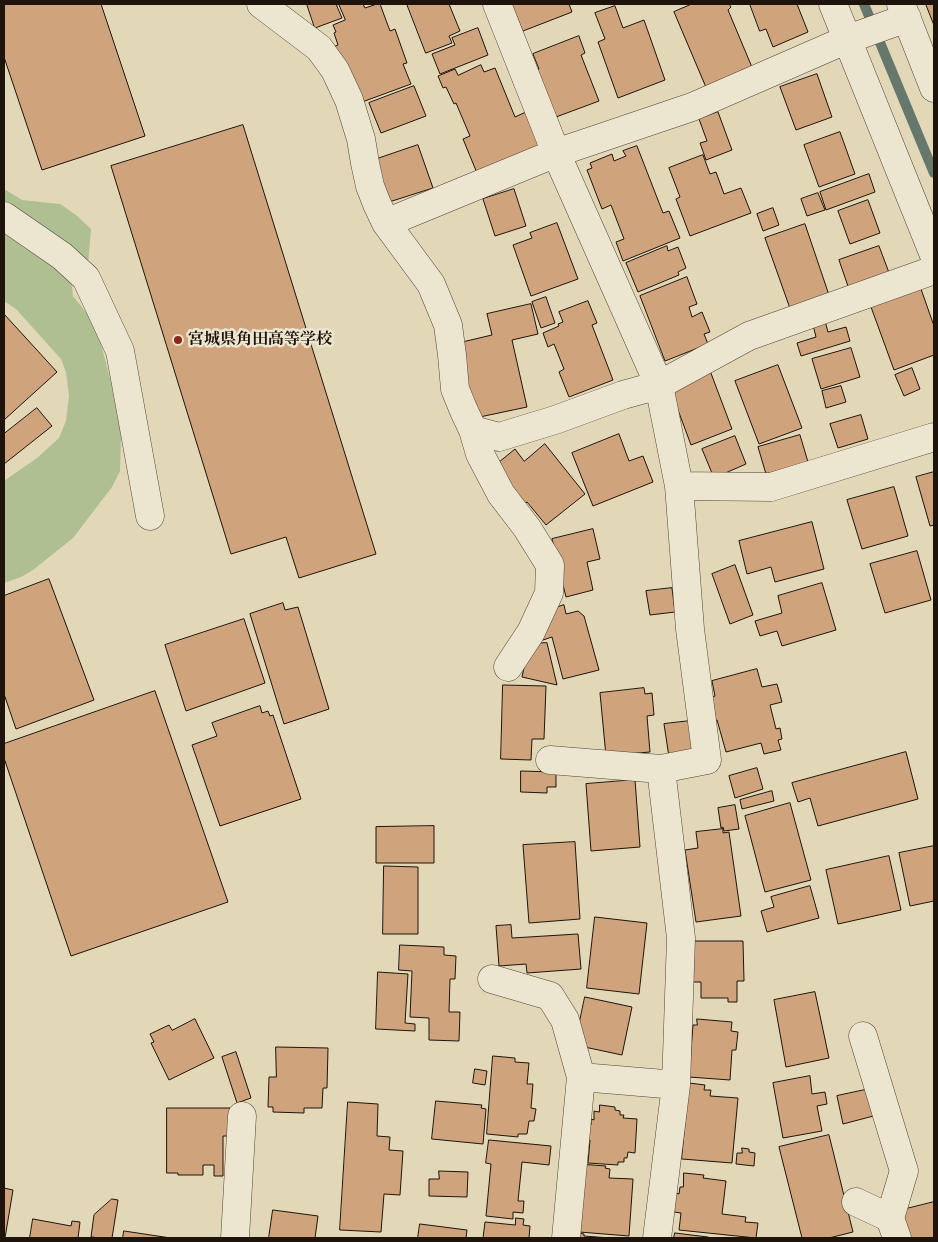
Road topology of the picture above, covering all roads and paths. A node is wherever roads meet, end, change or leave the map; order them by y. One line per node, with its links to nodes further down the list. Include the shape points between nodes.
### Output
1 (497, 4): 7 (street)
2 (833, 4): 5 (street)
3 (268, 5): 9 (street, via 319,48 335,70 349,100 370,186)
4 (904, 11): 5 (street); 6 (street)
5 (848, 39): 7 (street, via 692,107); 10 (street)
6 (934, 88)
7 (556, 153): 9 (street); 12 (street)
8 (4, 216): 16 (street, via 62,256 86,278 120,352)
9 (386, 222): 13 (street, via 431,284 448,325 455,389)
10 (934, 255)
11 (934, 270): 12 (street, via 749,336)
12 (659, 385): 13 (street, via 499,437); 15 (street)
13 (473, 430): 17 (street, via 480,454 501,494 550,565 549,593 531,632)
14 (934, 437): 15 (street, via 771,488)
15 (680, 486): 19 (street, via 690,629 707,760)
16 (150, 516)
17 (508, 667)
18 (550, 760): 19 (street)
19 (661, 769): 23 (street, via 681,938)
20 (492, 979): 22 (street, via 550,996 565,1020)
21 (863, 1036): 26 (street, via 904,1170)
22 (581, 1077): 23 (street); 28 (street)
23 (676, 1085): 29 (street)
24 (242, 1116): 27 (street)
25 (856, 1202): 26 (street)
26 (893, 1228)
27 (235, 1238)
28 (566, 1238)
29 (657, 1238)

